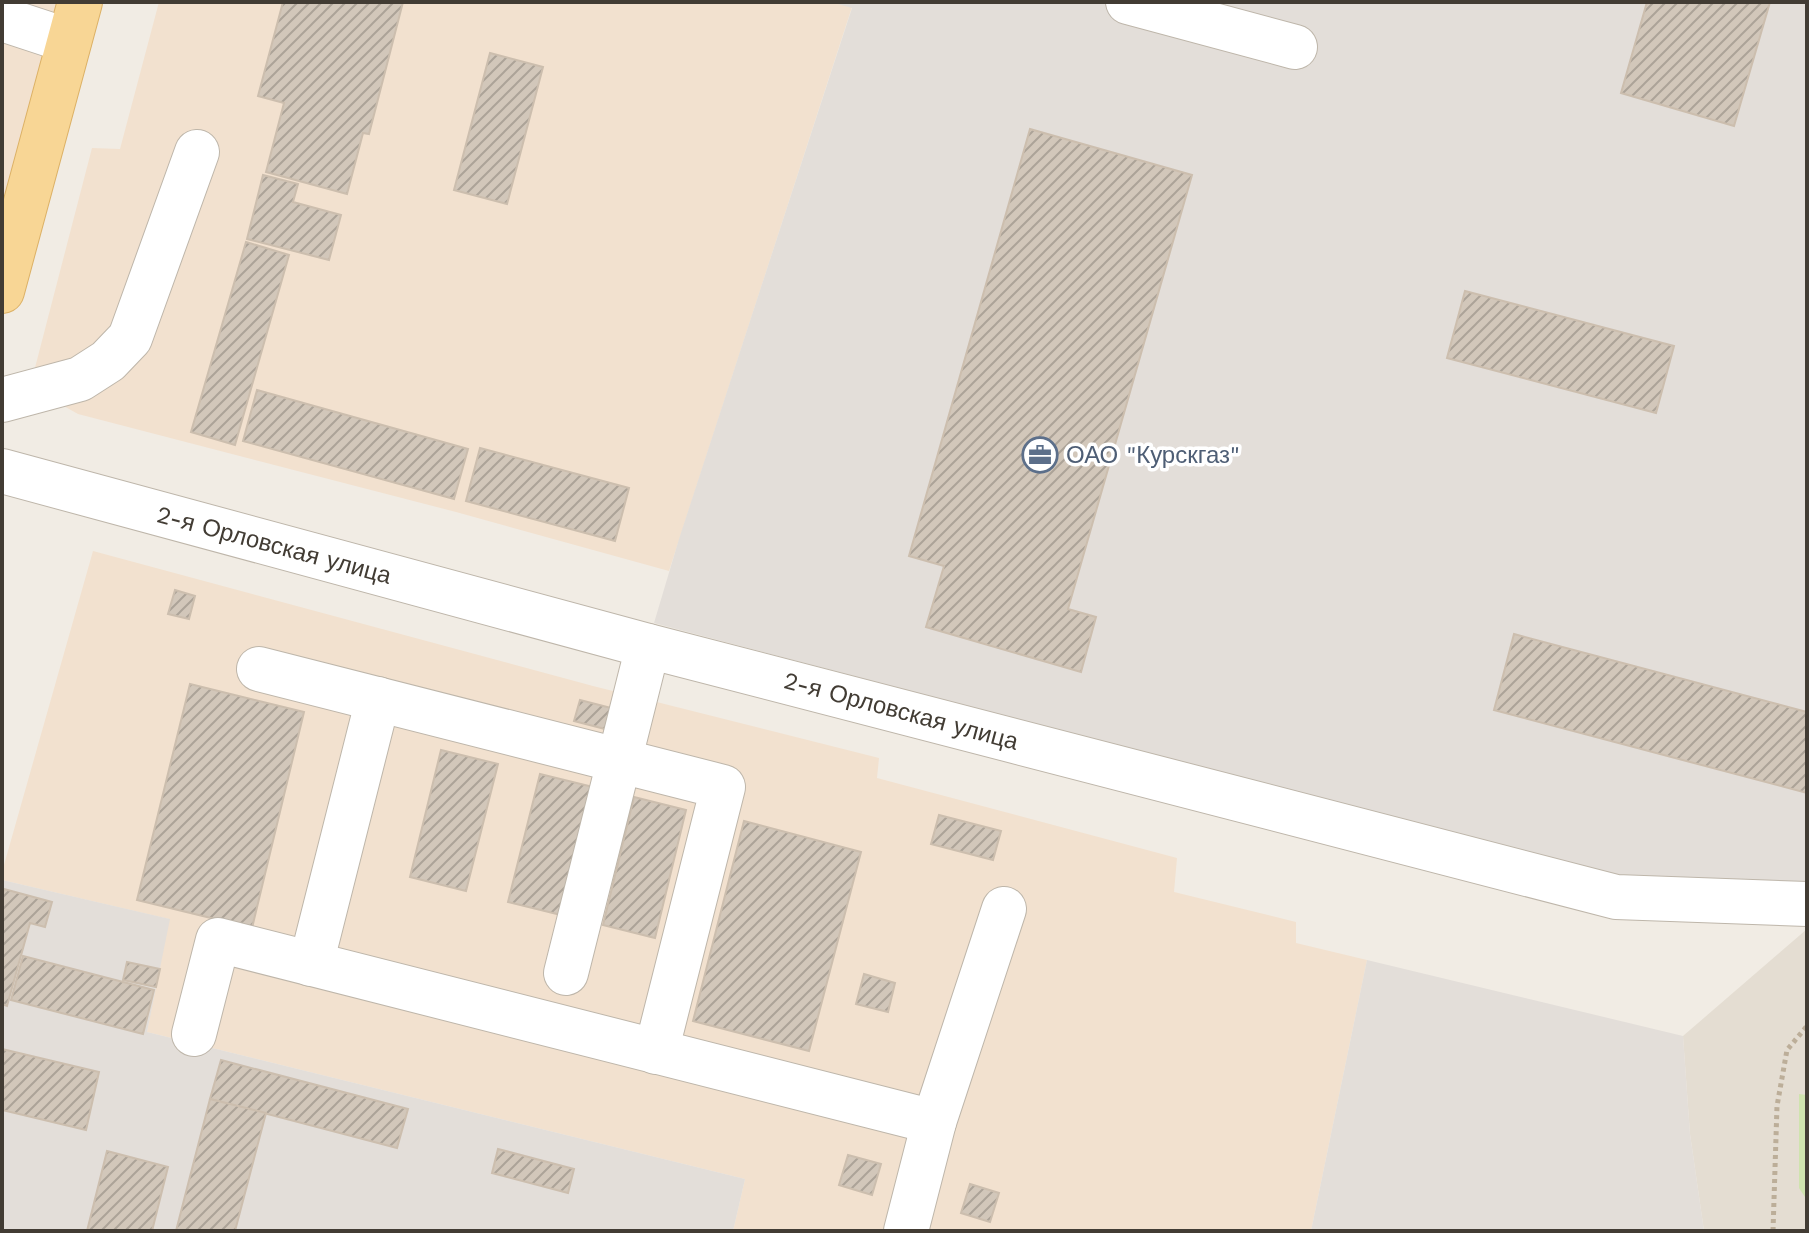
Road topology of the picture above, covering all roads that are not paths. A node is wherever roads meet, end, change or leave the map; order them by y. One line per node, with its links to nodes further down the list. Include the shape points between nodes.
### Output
1 (1128, 2): 4 (street)
2 (2, 19): 3 (street)
3 (74, 21): 6 (main road)
4 (1295, 47)
5 (197, 152): 7 (street, via 130,338 80,379)
6 (2, 291)
7 (2, 400)
8 (2, 471): 9 (street, 2-я Орловская улица)
9 (648, 646): 12 (street); 13 (street, 2-я Орловская улица, via 1616,897)
10 (259, 669): 11 (street)
11 (378, 699): 12 (street); 15 (street)
12 (620, 760): 16 (street); 18 (street, via 723,787)
13 (1807, 904)
14 (1004, 909): 19 (street)
15 (311, 964): 17 (street, via 218,940); 18 (street)
16 (566, 973)
17 (194, 1034)
18 (656, 1052): 19 (street)
19 (934, 1122): 20 (street)
20 (906, 1231)

